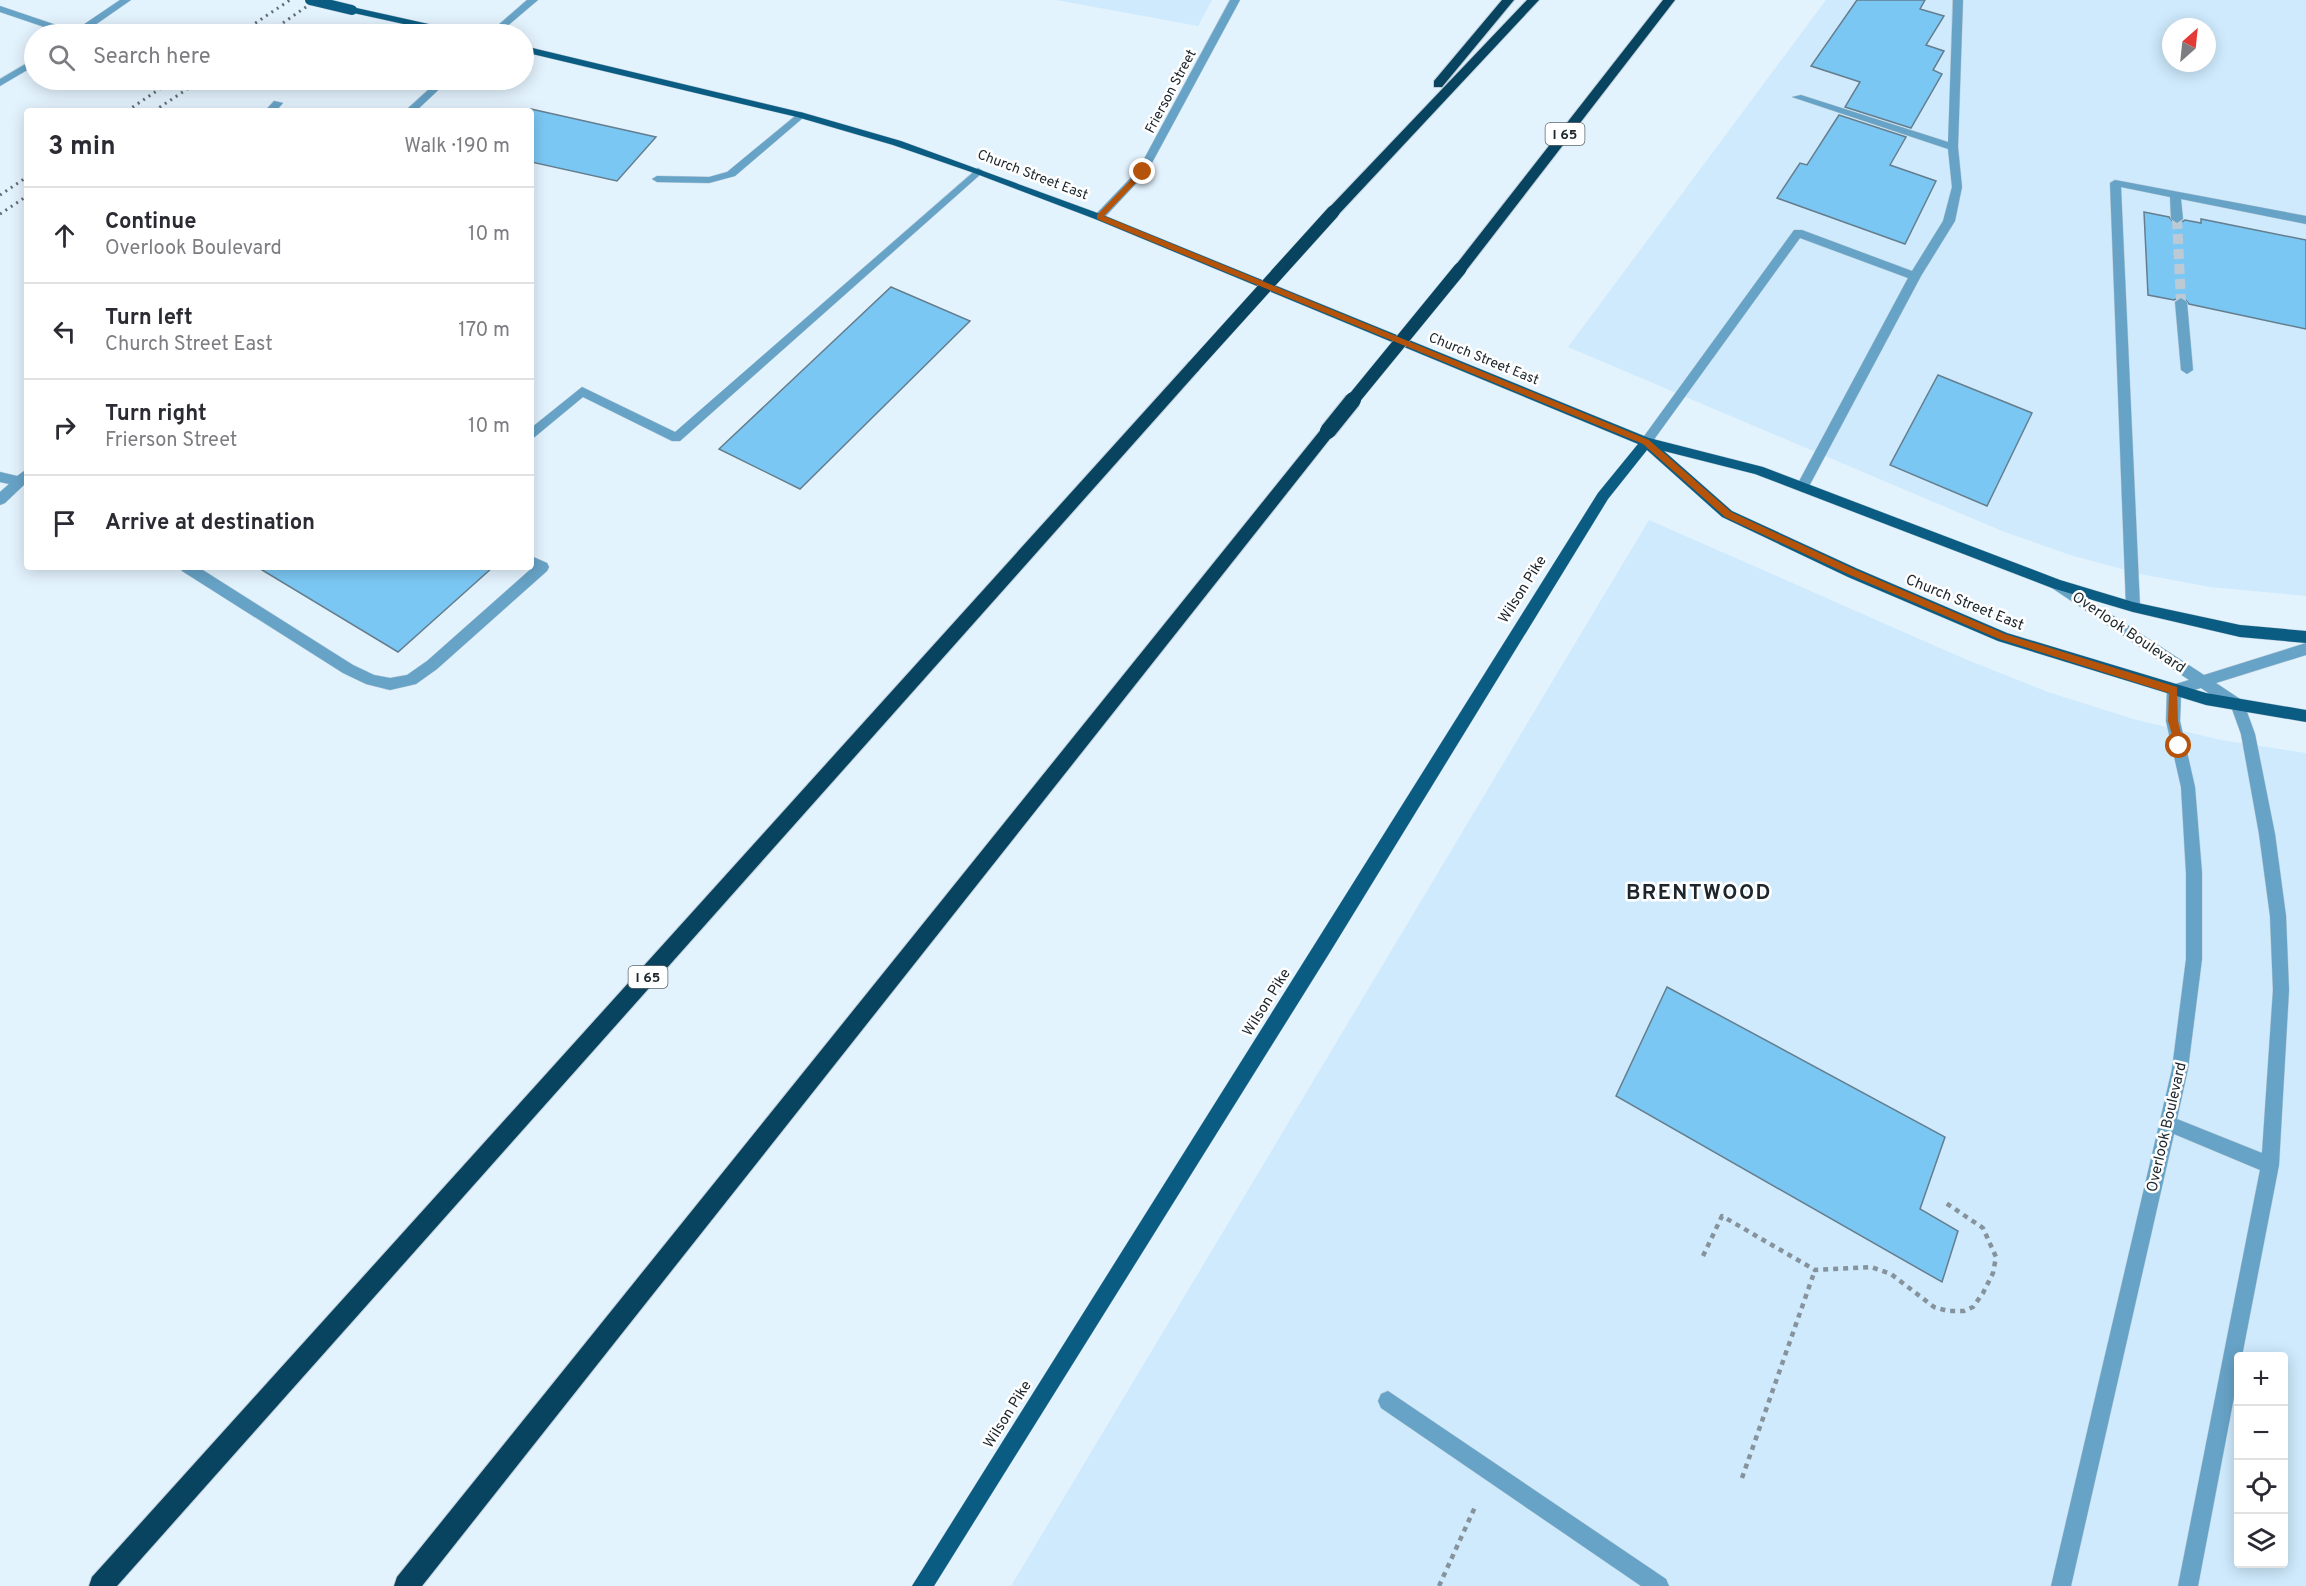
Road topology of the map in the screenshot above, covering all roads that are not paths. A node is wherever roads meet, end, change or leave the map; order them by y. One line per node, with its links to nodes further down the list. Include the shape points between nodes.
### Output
1 (126, 0): 11 (street)
2 (310, 0): 12 (main road, bridge)
3 (533, 0): 13 (street)
4 (1235, 0): 26 (street, Frierson Street, via 1143,172)
5 (1508, 0): 25 (highway)
6 (1533, 0): 25 (highway, I 65)
7 (1669, 0): 52 (highway, I 65, bridge, via 1460,269)
8 (1958, 0): 21 (street)
9 (0, 9): 10 (street)
10 (44, 24)
11 (89, 24)
12 (415, 24)
13 (505, 24)
14 (534, 51): 20 (main road, Church Street East)
15 (24, 68): 16 (street)
16 (0, 83)
17 (433, 90): 19 (street)
18 (1797, 97): 21 (street)
19 (413, 108)
20 (800, 115): 22 (main road, Church Street East); 23 (street, via 731,174 709,180)
21 (1953, 147): 29 (street, via 1957,187 1949,221)
22 (978, 171): 26 (main road, Church Street East); 32 (street, via 676,438 582,391)
23 (657, 178)
24 (2175, 194): 27 (street); 28 (street); 41 (street, via 2115,183)
25 (1333, 212): 51 (highway, I 65, bridge)
26 (1099, 217): 33 (main road, Church Street East)
27 (2177, 219)
28 (2306, 219)
29 (1915, 276): 33 (street, via 1798,233); 36 (street)
30 (2181, 302): 31 (street)
31 (2187, 370)
32 (534, 432)
33 (1646, 442): 36 (main road, Church Street East, via 1758,470); 45 (main road, Church Street East, via 1728,514 1853,573 2003,637); 53 (main road, Wilson Pike, via 1603,496)
34 (0, 477): 35 (street)
35 (23, 478): 37 (street)
36 (1802, 487): 40 (main road, Church Street East)
37 (0, 500)
38 (534, 563): 39 (street, via 542,567 432,665 411,680 390,684 348,669)
39 (192, 570)
40 (2057, 584): 41 (main road, Church Street East); 44 (street, Overlook Boulevard)
41 (2133, 607): 42 (main road, Church Street East, via 2240,631)
42 (2306, 637)
43 (2306, 649): 44 (street, Overlook Boulevard)
44 (2201, 681): 45 (street, Overlook Boulevard); 46 (street, Overlook Boulevard)
45 (2174, 690): 46 (main road, Church Street East); 48 (street, Overlook Boulevard, via 2173,721 2188,787 2194,959 2180,1069)
46 (2238, 705): 47 (main road, Church Street East); 49 (street, via 2267,834 2278,916 2281,990)
47 (2306, 716)
48 (2167, 1123): 49 (street); 55 (street, Overlook Boulevard)
49 (2270, 1165): 56 (street)
50 (1388, 1401): 54 (street)
51 (101, 1586)
52 (406, 1586)
53 (922, 1586)
54 (1659, 1586)
55 (2061, 1586)
56 (2188, 1586)

